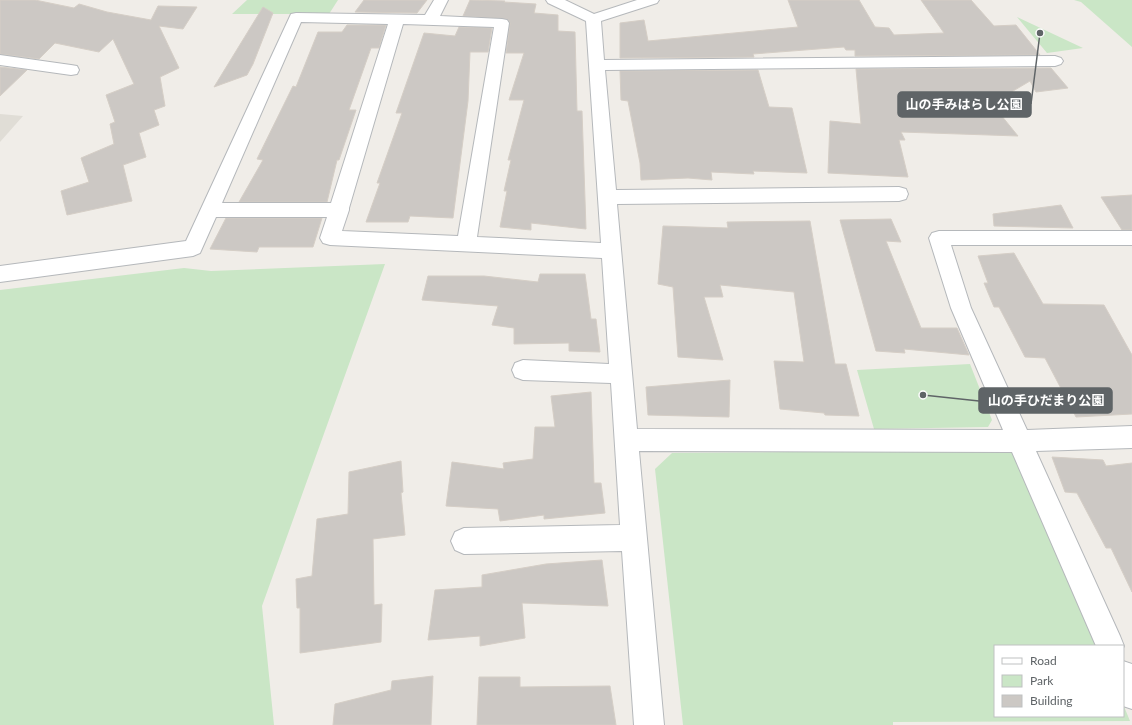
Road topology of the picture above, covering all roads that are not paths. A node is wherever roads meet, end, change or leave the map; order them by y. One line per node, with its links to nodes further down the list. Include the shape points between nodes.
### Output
1 (441, 0): 6 (street)
2 (553, 0): 4 (street)
3 (652, 0): 4 (street)
4 (593, 19): 9 (street)
5 (397, 20): 6 (street); 13 (street, via 335,11 296,17); 14 (street)
6 (430, 20): 16 (street, via 502,24)
7 (0, 60): 10 (street)
8 (1055, 61): 9 (street)
9 (597, 65): 12 (street)
10 (70, 70)
11 (899, 194): 12 (street)
12 (608, 197): 17 (street)
13 (211, 210): 14 (street); 18 (street, via 193,248)
14 (340, 210): 16 (street, via 330,238)
15 (1132, 238): 23 (street, via 938,238 961,308)
16 (466, 244): 17 (street)
17 (612, 251): 20 (street)
18 (0, 274)
19 (523, 370): 20 (street)
20 (621, 374): 22 (street)
21 (1132, 437): 23 (street)
22 (627, 440): 23 (street); 24 (street)
23 (1019, 441): 26 (street)
24 (634, 538): 25 (street); 29 (street)
25 (464, 541)
26 (1110, 645)
27 (1124, 677): 28 (street)
28 (1132, 695)
29 (649, 725)

